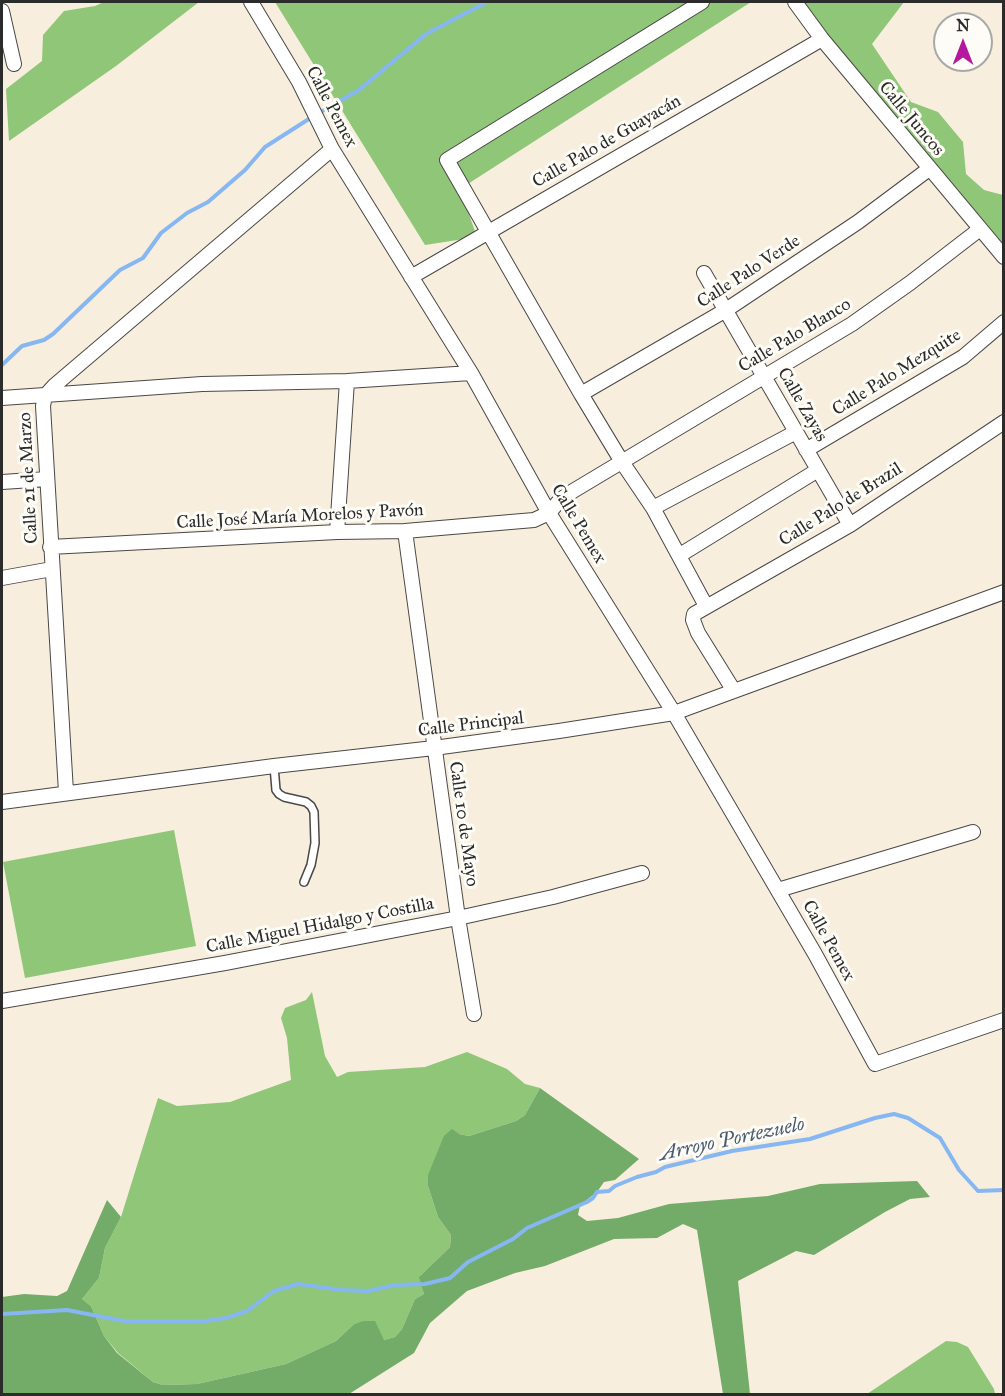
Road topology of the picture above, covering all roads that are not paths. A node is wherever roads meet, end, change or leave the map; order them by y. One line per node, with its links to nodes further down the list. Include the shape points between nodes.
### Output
1 (251, 2): 7 (street, Calle Pemex, via 299,82)
2 (702, 2): 10 (street, via 447,160)
3 (795, 2): 5 (street, Calle Juncos)
4 (2, 11): 6 (street)
5 (822, 39): 8 (street, Calle Juncos); 10 (street, Calle Palo de Guayacán)
6 (14, 64)
7 (332, 150): 13 (street, Calle Pemex); 20 (street, Calle 21 de Marzo)
8 (928, 168): 9 (street, Calle Juncos); 14 (street, Calle Palo Verde, via 858,222)
9 (980, 229): 11 (street, Calle Juncos); 17 (street, Calle Palo Blanco, via 852,324)
10 (487, 231): 13 (street, Calle Palo de Guayacán); 19 (street)
11 (1004, 257)
12 (704, 273): 14 (street, Calle Zayas)
13 (411, 277): 16 (street, Calle Pemex)
14 (726, 310): 17 (street, Calle Zayas); 19 (street, Calle Palo Verde)
15 (1004, 322): 24 (street, Calle Palo Mezquite, via 963,357)
16 (471, 374): 18 (street); 30 (street, Calle Pemex)
17 (764, 375): 23 (street, Calle Zayas); 25 (street, Calle Palo Blanco)
18 (347, 381): 20 (street, via 202,384); 33 (street)
19 (581, 394): 25 (street)
20 (45, 396): 21 (street); 27 (street, Calle 21 de Marzo)
21 (2, 398)
22 (1004, 422): 31 (street, Calle Palo de Brazil)
23 (796, 432): 24 (street, Calle Zayas); 29 (street)
24 (806, 450): 26 (street, Calle Zayas)
25 (622, 462): 29 (street); 30 (street, Calle Palo Blanco, via 567,496)
26 (818, 470): 31 (street, Calle Zayas); 35 (street)
27 (46, 479): 28 (street); 34 (street, Calle 21 de Marzo)
28 (2, 482)
29 (653, 508): 35 (street)
30 (549, 513): 32 (street, Calle José María Morelos y Pavón, via 534,520); 41 (street, Calle Pemex)
31 (850, 525): 39 (street, Calle Palo de Brazil)
32 (405, 531): 33 (street, Calle José María Morelos y Pavón); 42 (street, Calle 10 de Mayo)
33 (337, 532): 34 (street, Calle José María Morelos y Pavón)
34 (50, 547): 36 (street, Calle 21 de Marzo)
35 (680, 555): 39 (street)
36 (52, 569): 37 (street); 44 (street, Calle 21 de Marzo)
37 (2, 578)
38 (1004, 592): 40 (street, Calle Principal)
39 (700, 610): 40 (street, via 693,620 698,633)
40 (734, 692): 41 (street, Calle Principal)
41 (674, 713): 42 (street, Calle Principal); 49 (street, Calle Pemex)
42 (434, 748): 43 (street, Calle Principal); 50 (street, Calle 10 de Mayo)
43 (274, 766): 44 (street, Calle Principal); 48 (lane, via 279,794 306,802 314,812 315,843)
44 (66, 792): 45 (street, Calle Principal)
45 (2, 802)
46 (973, 832): 49 (street)
47 (642, 873): 50 (street, Calle Miguel Hidalgo y Costilla)
48 (304, 882)
49 (778, 890): 53 (street, Calle Pemex, via 875,1064)
50 (458, 918): 51 (street, Calle Miguel Hidalgo y Costilla); 52 (street, Calle 10 de Mayo)
51 (2, 1001)
52 (474, 1014)
53 (1004, 1020)

